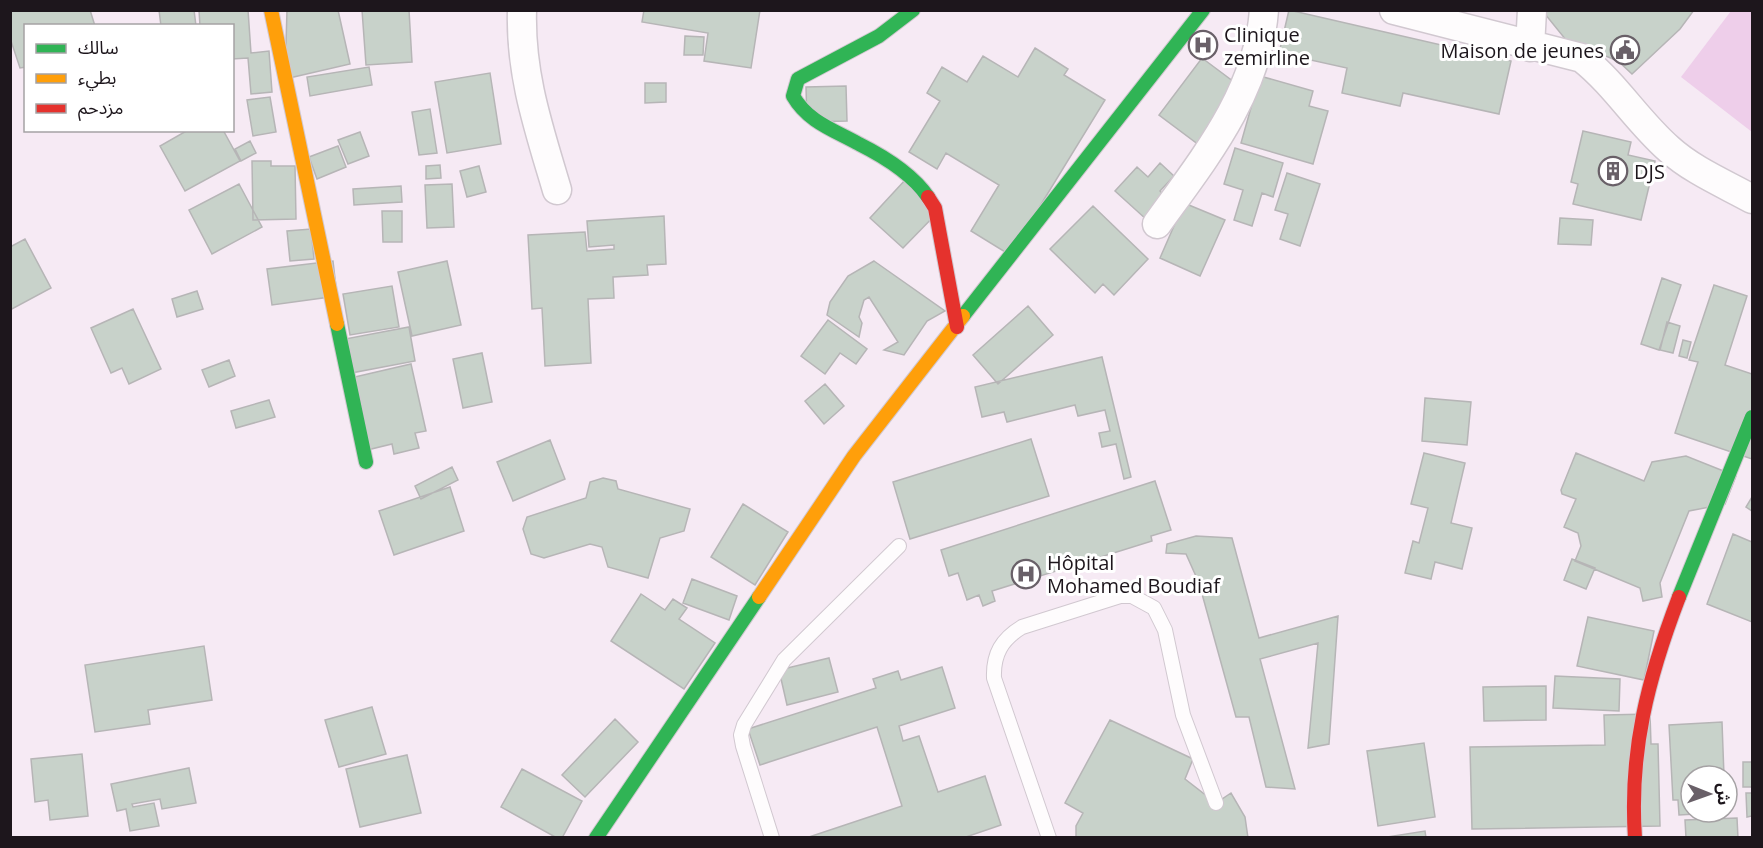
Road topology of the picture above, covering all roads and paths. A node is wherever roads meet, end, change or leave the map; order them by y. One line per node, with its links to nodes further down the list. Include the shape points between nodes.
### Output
1 (271, 10): 14 (street)
2 (522, 10): 9 (street, via 521,46 528,94)
3 (913, 10): 12 (street, via 879,36 804,75 793,96 801,110 821,125 862,145 918,183 935,208)
4 (1203, 10): 12 (street)
5 (1264, 10): 11 (street, via 1249,77 1215,143)
6 (1394, 10): 8 (street)
7 (1532, 10): 8 (street)
8 (1530, 47): 10 (street, via 1582,58 1602,74 1669,150)
9 (557, 190)
10 (1752, 199)
11 (1157, 224)
12 (957, 327): 17 (street, via 855,456)
13 (1752, 417): 20 (street, via 1660,643 1643,710 1634,774)
14 (366, 462)
15 (899, 546): 18 (lane, via 784,660 744,725 743,746)
16 (1216, 803): 19 (lane, via 1183,715 1161,618 1144,601 1120,596 1022,627 1011,633 996,653 994,678)
17 (596, 837)
18 (772, 837)
19 (1049, 837)
20 (1635, 837)

